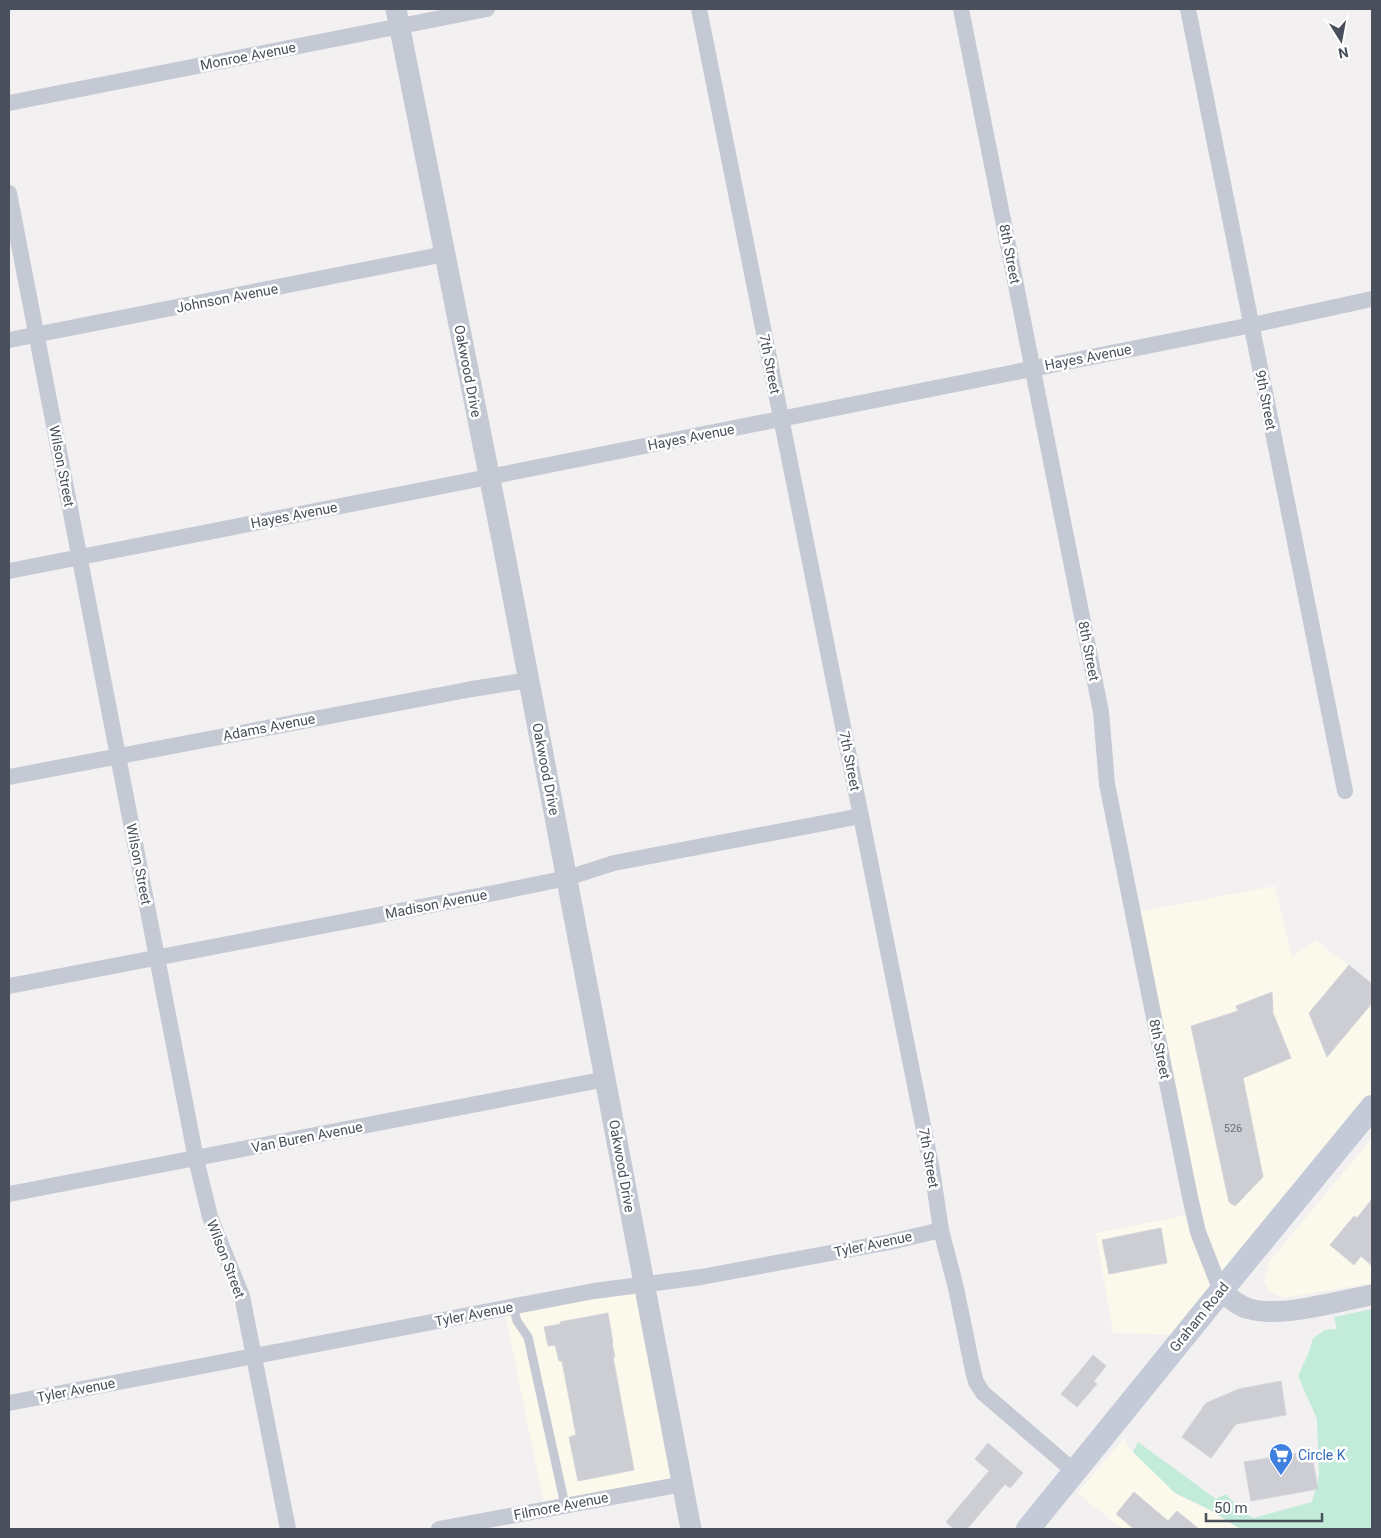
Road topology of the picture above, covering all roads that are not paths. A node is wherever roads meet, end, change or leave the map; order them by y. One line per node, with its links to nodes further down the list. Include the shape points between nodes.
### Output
1 (487, 9): 5 (street, Monroe Avenue)
2 (699, 9): 14 (street, 7th Street)
3 (961, 9): 13 (street, 8th Street)
4 (1188, 9): 10 (street, 9th Street)
5 (398, 18): 6 (street, Monroe Avenue); 8 (street, Oakwood Drive)
6 (9, 103)
7 (9, 193): 11 (street, Wilson Street)
8 (445, 254): 11 (street, Johnson Avenue); 15 (street, Oakwood Drive)
9 (1372, 299): 10 (street, Hayes Avenue)
10 (1252, 325): 13 (street, Hayes Avenue); 21 (street, 9th Street)
11 (36, 334): 12 (street, Johnson Avenue); 16 (street, Wilson Street)
12 (9, 340)
13 (1032, 368): 14 (street, Hayes Avenue); 32 (street, 8th Street, via 1101,712 1107,784 1188,1188 1198,1232)
14 (781, 419): 15 (street, Hayes Avenue); 22 (street, 7th Street)
15 (489, 477): 16 (street, Hayes Avenue); 18 (street, Oakwood Drive)
16 (80, 557): 17 (street, Hayes Avenue); 19 (street, Wilson Street)
17 (9, 571)
18 (529, 680): 19 (street, Adams Avenue); 23 (street, Oakwood Drive)
19 (116, 756): 20 (street, Adams Avenue); 24 (street, Wilson Street)
20 (9, 777)
21 (1345, 791)
22 (861, 816): 23 (street, Madison Avenue, via 614,862); 30 (street, 7th Street, via 932,1170)
23 (567, 878): 24 (street, Madison Avenue); 26 (street, Oakwood Drive)
24 (157, 958): 25 (street, Madison Avenue); 28 (street, Wilson Street)
25 (9, 986)
26 (606, 1079): 28 (street, Van Buren Avenue); 31 (street, Oakwood Drive)
27 (1372, 1107): 32 (main road, Graham Road)
28 (196, 1159): 29 (street, Van Buren Avenue); 35 (street, Wilson Street, via 210,1217 242,1296)
29 (9, 1194)
30 (940, 1230): 31 (street, Tyler Avenue, via 702,1277); 37 (street, 7th Street, via 976,1382 983,1393)
31 (644, 1285): 34 (street, Tyler Avenue); 38 (street, Oakwood Drive)
32 (1220, 1291): 33 (street, via 1249,1309 1282,1312); 37 (main road, Graham Road)
33 (1372, 1295)
34 (513, 1307): 35 (street, Tyler Avenue); 39 (lane, via 517,1321 528,1337)
35 (254, 1356): 36 (street, Tyler Avenue); 40 (street, Wilson Street)
36 (9, 1403)
37 (1075, 1472): 43 (main road, Graham Road)
38 (683, 1484): 39 (street, Filmore Avenue); 42 (street, Oakwood Drive)
39 (565, 1505): 41 (street, Filmore Avenue)
40 (288, 1529)
41 (439, 1529)
42 (691, 1529)
43 (1028, 1529)

